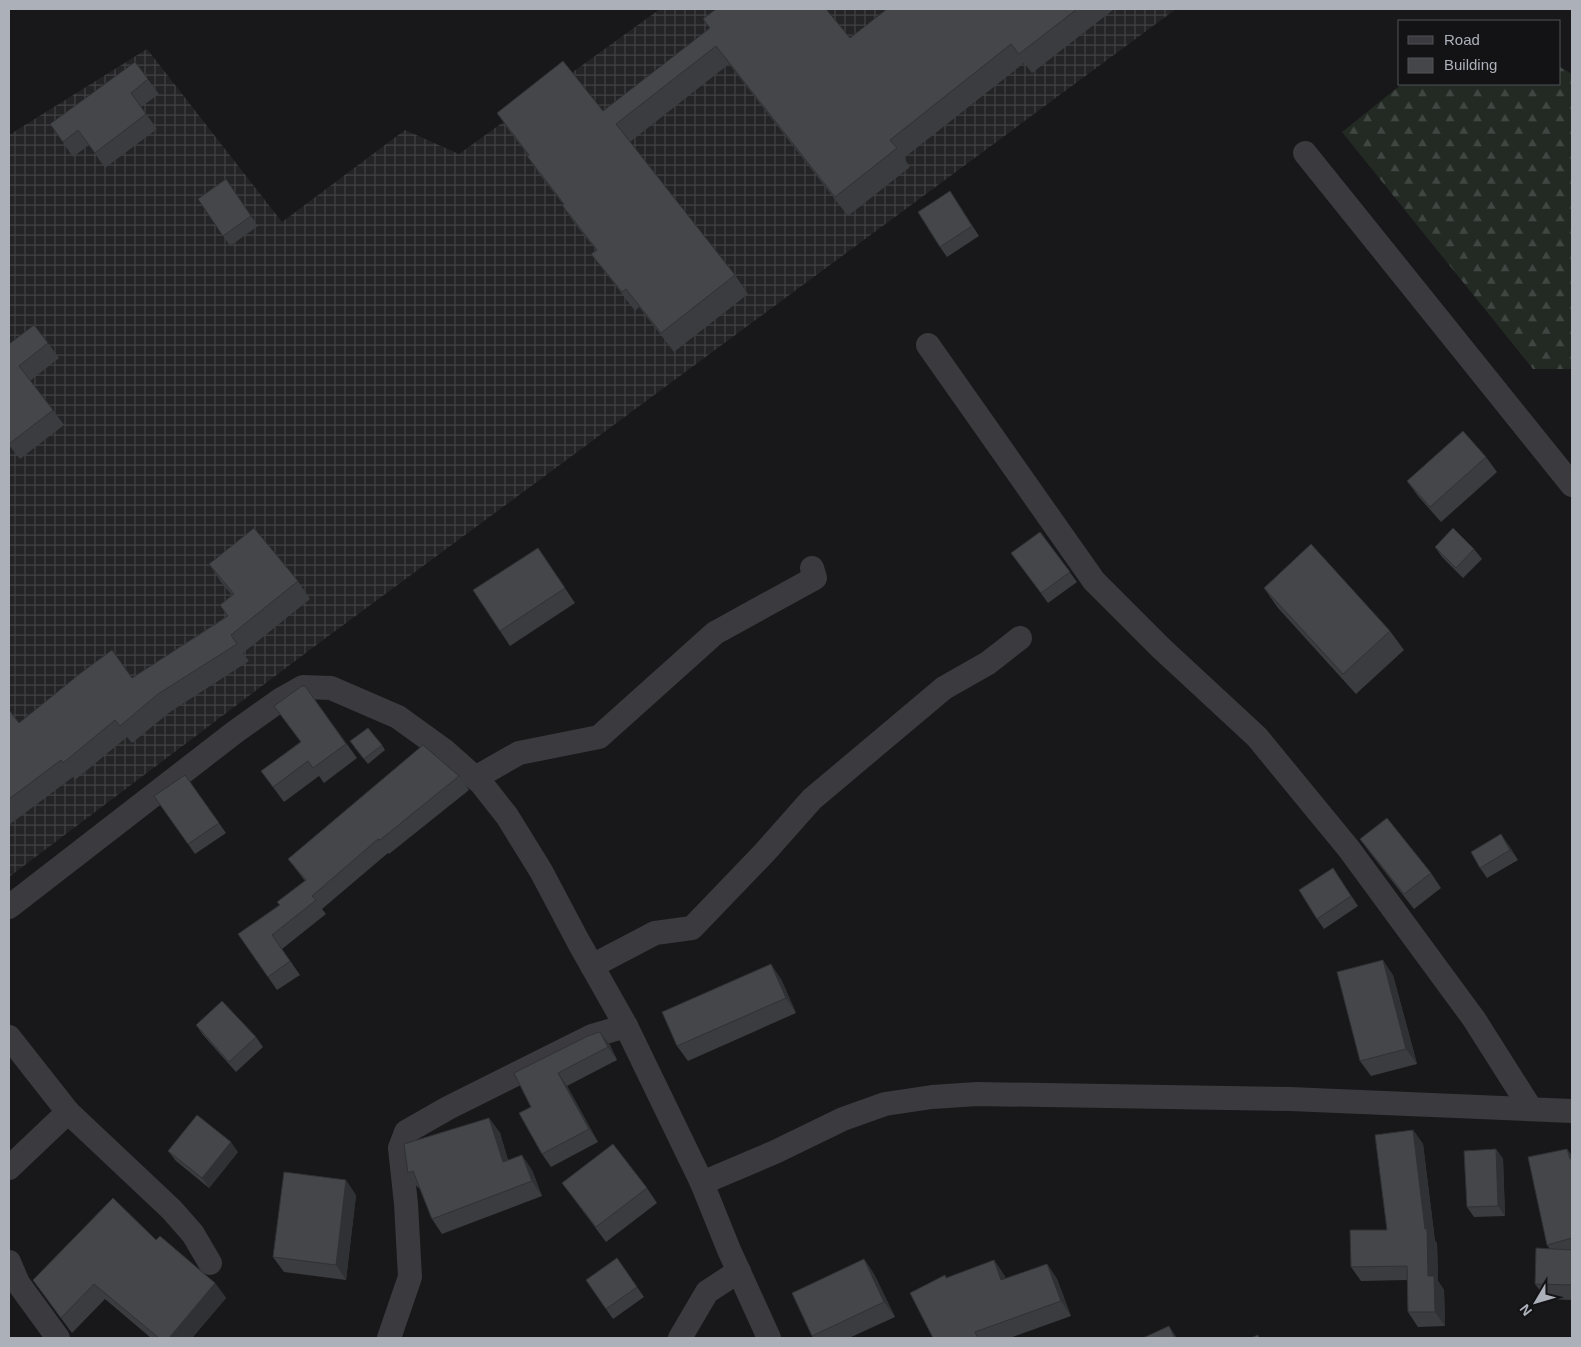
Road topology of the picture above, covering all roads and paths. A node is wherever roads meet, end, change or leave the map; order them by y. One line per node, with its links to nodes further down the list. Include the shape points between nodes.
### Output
1 (1305, 153): 3 (street)
2 (928, 345): 11 (street, via 1094,581 1257,737 1349,849 1474,1019)
3 (1572, 485)
4 (812, 568): 6 (street, via 815,578 715,633 599,737 519,753)
5 (1020, 638): 8 (street, via 988,663 944,688 812,799 692,928 655,934)
6 (475, 778): 7 (street, via 445,751 398,718 331,688 303,687 235,732); 8 (street, via 507,816)
7 (9, 907)
8 (592, 966): 9 (street)
9 (626, 1026): 15 (street); 20 (street, via 575,1044 406,1132 400,1148 410,1278)
10 (9, 1037): 13 (street)
11 (1531, 1109): 12 (street); 15 (street, via 1290,1098 977,1094 932,1097 885,1104 843,1119)
12 (1572, 1111)
13 (68, 1112): 14 (street); 17 (street, via 172,1210)
14 (9, 1168)
15 (702, 1183): 18 (street)
16 (9, 1262): 19 (street, via 18,1283)
17 (210, 1263)
18 (739, 1271): 21 (street, via 707,1292); 22 (street)
19 (58, 1338)
20 (389, 1338)
21 (680, 1338)
22 (769, 1338)

